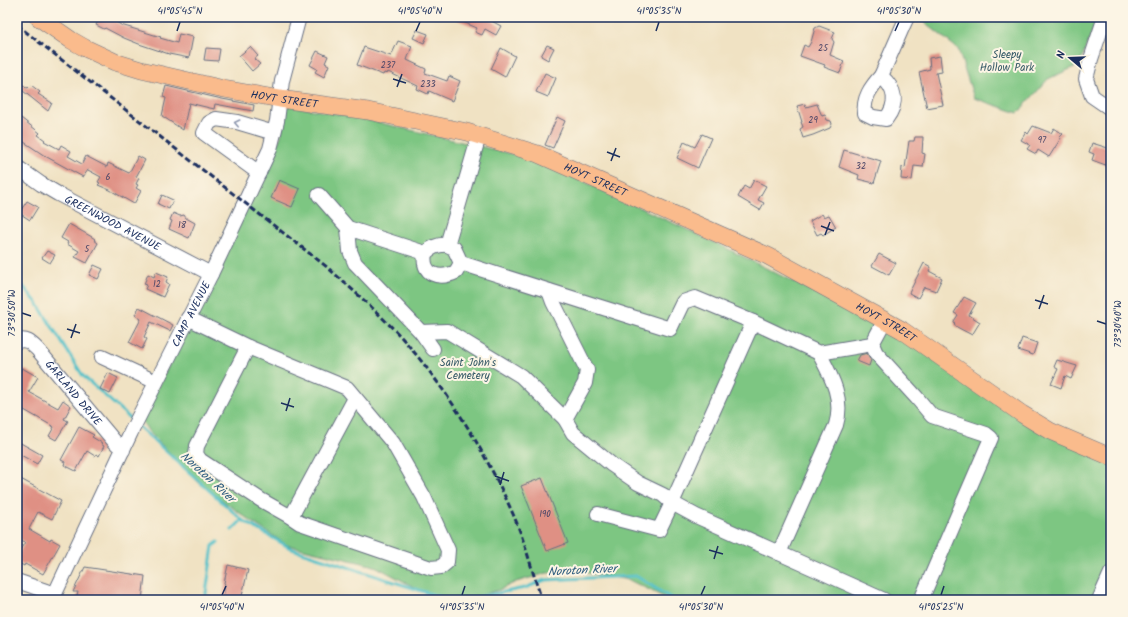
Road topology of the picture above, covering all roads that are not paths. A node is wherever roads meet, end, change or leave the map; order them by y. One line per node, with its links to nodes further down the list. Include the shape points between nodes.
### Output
1 (38, 17): 6 (main road, HOYT STREET, via 71,40 125,66)
2 (299, 17): 6 (street, CAMP AVENUE, via 282,81)
3 (907, 17): 5 (street)
4 (1105, 17): 7 (street, via 1086,79 1092,96)
5 (881, 76)
6 (280, 99): 8 (street, CAMP AVENUE); 9 (main road, HOYT STREET, via 368,111)
7 (1111, 109)
8 (274, 134): 11 (street, CAMP AVENUE); 11 (street, one-way to 11, via 237,122 216,119 209,123 204,133)
9 (479, 136): 14 (street); 20 (main road, HOYT STREET, via 538,154 732,239)
10 (17, 166): 17 (street, GREENWOOD AVENUE, via 58,194)
11 (259, 173): 17 (street, CAMP AVENUE)
12 (320, 195): 13 (street)
13 (348, 228): 15 (street); 22 (street, via 350,251 355,263)
14 (447, 244): 15 (street, via 432,247); 16 (street, via 454,248)
15 (425, 253): 16 (street, via 426,267 430,273 438,276 448,276 456,272)
16 (461, 263): 18 (street)
17 (211, 274): 19 (street, CAMP AVENUE)
18 (549, 291): 21 (street, via 670,329 683,302 695,298); 31 (street, via 587,370 585,383)
19 (188, 318): 25 (street); 29 (street, CAMP AVENUE)
20 (885, 320): 24 (street); 33 (main road, HOYT STREET, via 1050,431)
21 (753, 322): 27 (street); 34 (street)
22 (421, 332): 26 (street); 31 (street, via 447,331 520,376)
23 (19, 340): 32 (street, GARLAND DRIVE, via 28,340 38,350)
24 (872, 344): 27 (street); 42 (street, via 876,353 932,416 986,434 991,438)
25 (248, 347): 30 (street, via 347,388); 36 (street, via 197,446 196,454 206,464)
26 (433, 349)
27 (819, 353): 37 (street, via 838,393 839,417)
28 (102, 357): 29 (street)
29 (156, 382): 32 (street, CAMP AVENUE)
30 (355, 398): 36 (street); 36 (street, via 393,443 424,496 448,550 447,562 441,567 431,568 300,523)
31 (565, 419): 34 (street, via 573,433 612,465)
32 (123, 450): 40 (street, CAMP AVENUE)
33 (1111, 457)
34 (672, 503): 35 (street, via 659,530); 37 (street)
35 (598, 514)
36 (291, 517)
37 (779, 553): 41 (street)
38 (1111, 573): 43 (street)
39 (17, 581): 40 (street)
40 (53, 597)
41 (884, 600)
42 (921, 600)
43 (1099, 600)

